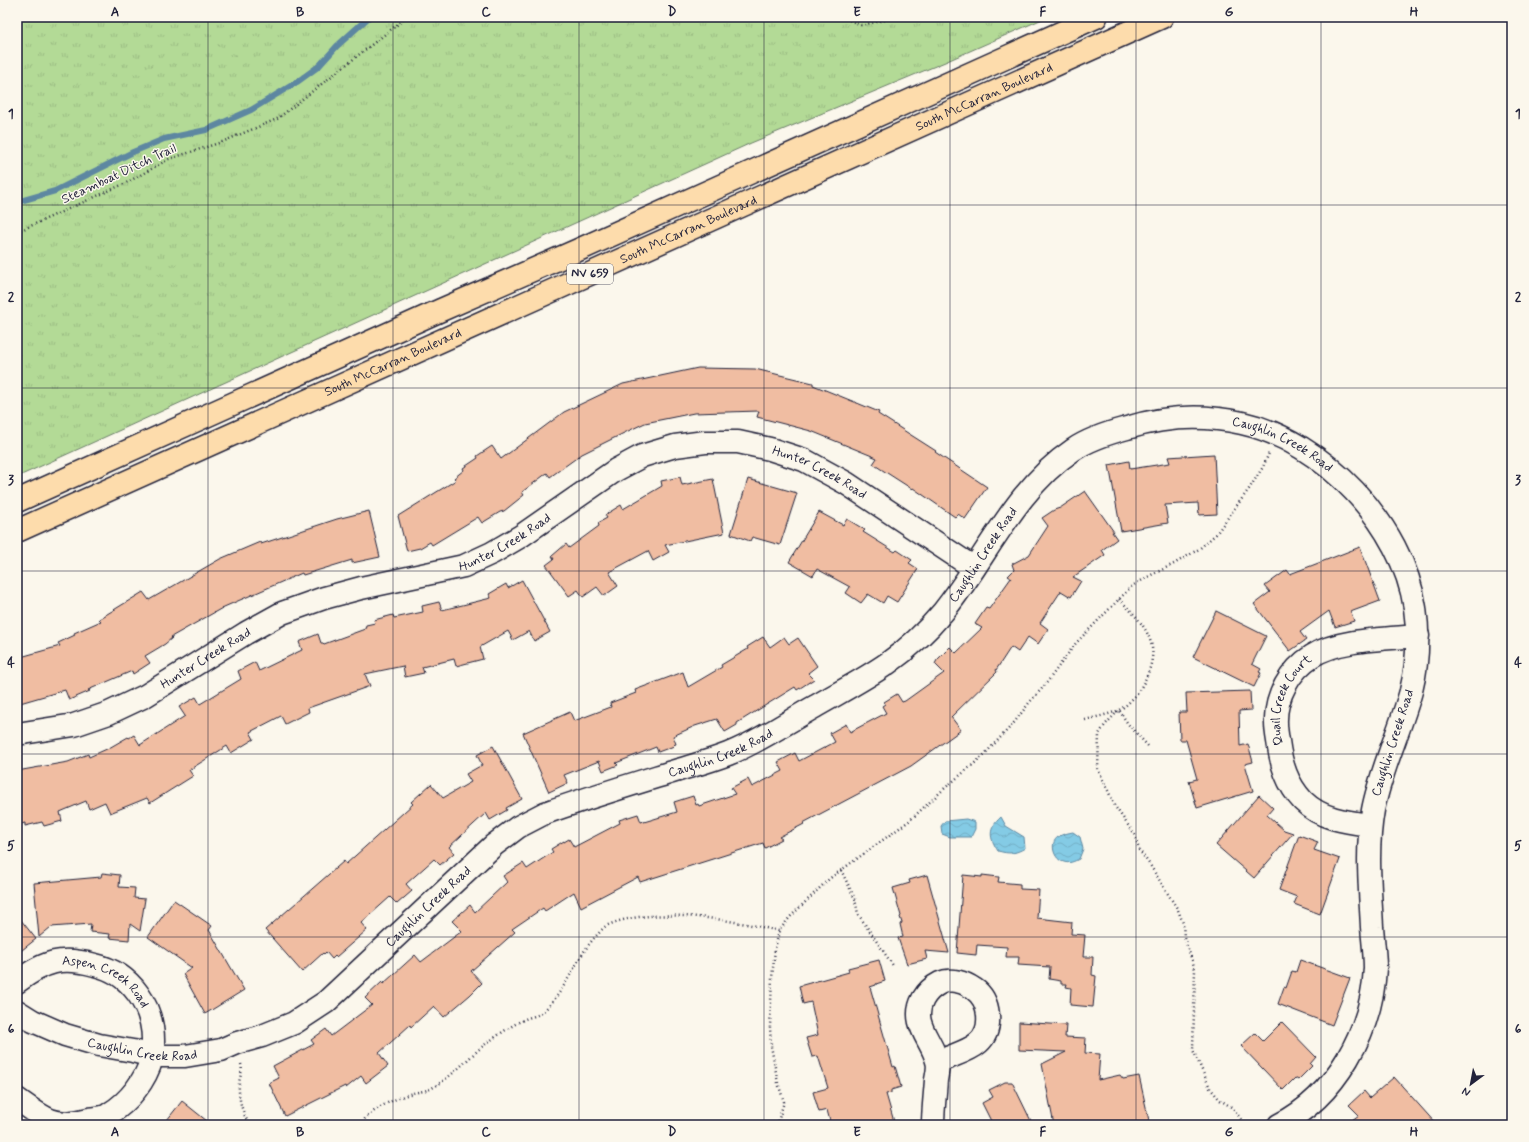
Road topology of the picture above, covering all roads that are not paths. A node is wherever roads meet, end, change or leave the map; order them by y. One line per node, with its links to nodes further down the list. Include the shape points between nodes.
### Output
1 (1096, 17): 3 (main road, South McCarran Boulevard / NV 659)
2 (1162, 17): 4 (main road, South McCarran Boulevard / NV 659)
3 (17, 501)
4 (17, 531)
5 (974, 568): 6 (street, Caughlin Creek Road, via 1028,490 1073,450 1092,439 1138,424 1186,416 1246,423 1277,435 1308,452 1356,492 1377,517 1395,545 1407,575 1415,605); 7 (street, Hunter Creek Road, via 846,483 804,460 738,442 705,442 674,446 642,456 616,470 521,536 464,566 354,590 282,613 145,696 108,713 74,724); 11 (street, Caughlin Creek Road, via 942,612 917,639 886,664 764,736 730,753 545,813 518,827 494,845 326,1002 294,1023 221,1050)
6 (1418, 636): 8 (street, Caughlin Creek Road, via 1410,693 1378,786); 8 (street, Quail Creek Court, via 1330,647 1312,656 1296,670 1285,686 1279,702 1276,722 1280,755 1283,769 1291,785 1304,802 1320,813 1338,821)
7 (17, 734)
8 (1370, 826): 15 (street, Caughlin Creek Road, via 1368,860 1375,966 1372,995 1364,1025 1352,1052 1334,1078 1310,1103)
9 (17, 982): 11 (street, Aspen Creek Road, via 32,971 57,962 70,960 108,968 125,978 140,994 149,1013 153,1034)
10 (17, 1011): 11 (street, Caughlin Creek Road, via 65,1036)
11 (153, 1056): 13 (street, via 137,1089 108,1115 72,1123 51,1120)
12 (938, 1062): 14 (street)
13 (17, 1099)
14 (932, 1125)
15 (1279, 1125)

